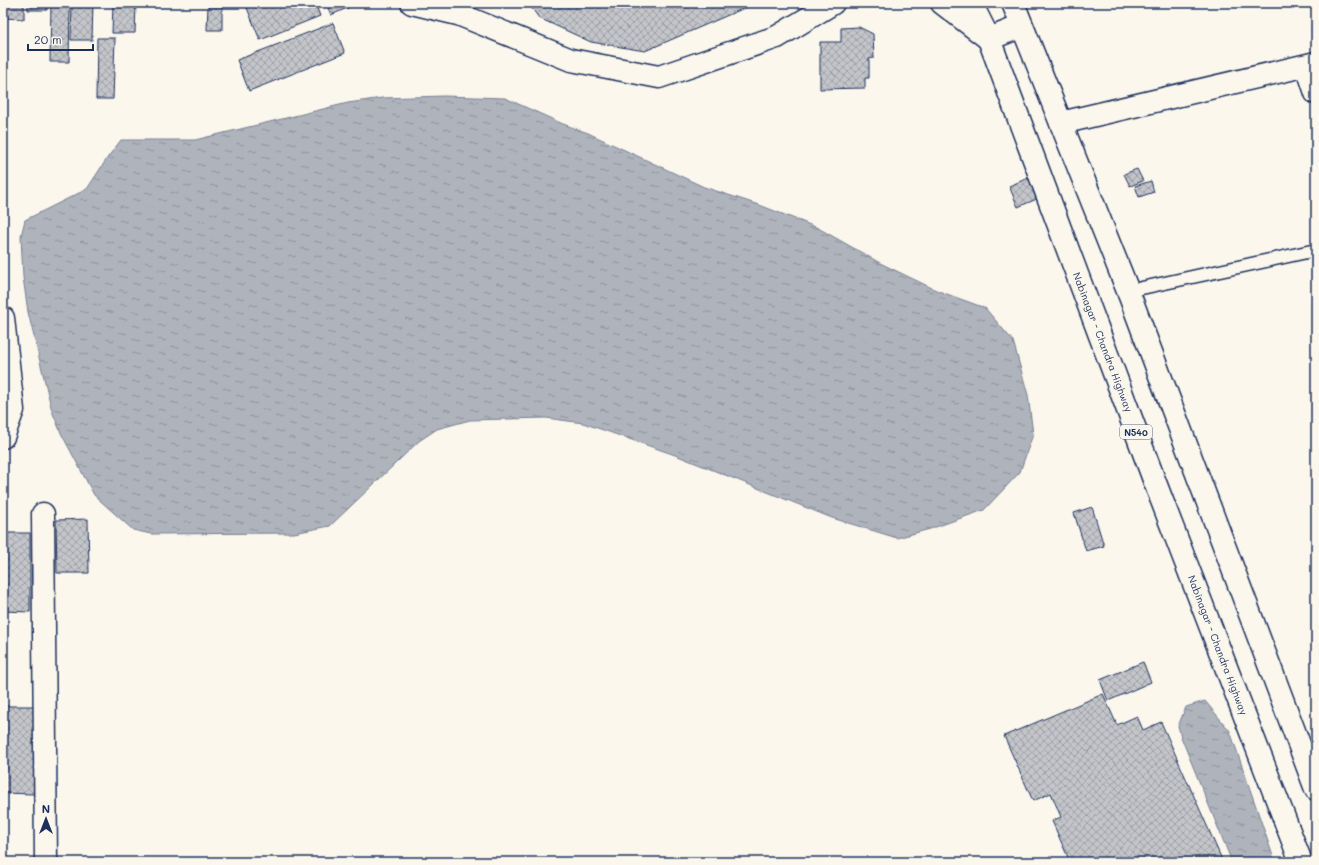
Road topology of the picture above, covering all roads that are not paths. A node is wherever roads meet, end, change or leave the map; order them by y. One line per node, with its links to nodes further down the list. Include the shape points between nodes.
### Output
1 (412, 3): 2 (main road, via 458,14 571,60 659,77 777,36)
2 (833, 3)
3 (942, 3): 7 (main road)
4 (971, 3): 7 (main road, Nabinagar - Chandra Highway / N540)
5 (1013, 3): 6 (main road)
6 (1022, 26): 7 (main road); 10 (main road)
7 (989, 39): 18 (main road, Nabinagar - Chandra Highway / N540)
8 (1311, 65): 9 (main road); 10 (main road)
9 (1316, 93)
10 (1061, 123): 12 (main road)
11 (1316, 250): 12 (lane)
12 (1128, 291): 16 (main road)
13 (3, 318): 14 (main road, via 13,410)
14 (3, 437)
15 (43, 514): 17 (main road)
16 (1316, 789)
17 (46, 862)
18 (1301, 862)

